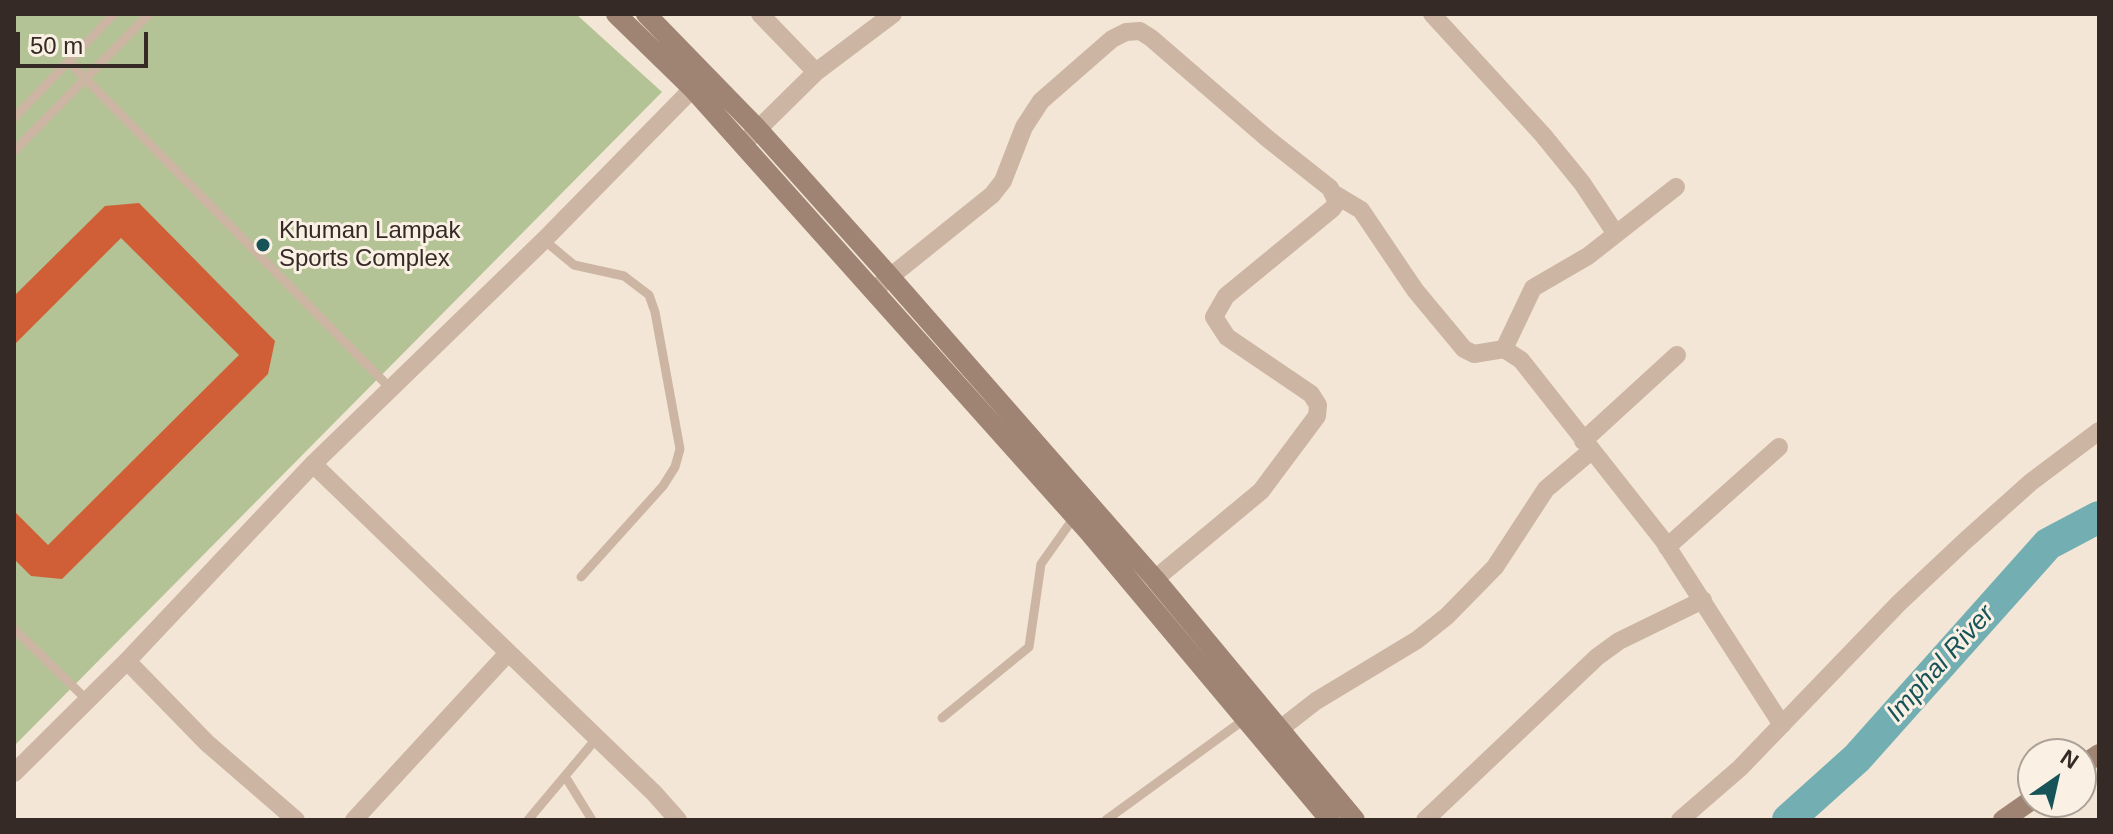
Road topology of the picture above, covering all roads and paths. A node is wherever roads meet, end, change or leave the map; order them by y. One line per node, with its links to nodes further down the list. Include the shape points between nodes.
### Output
1 (114, 14): 8 (lane)
2 (149, 14): 10 (lane)
3 (616, 14): 11 (main road)
4 (646, 14): 11 (main road)
5 (760, 14): 9 (street)
6 (893, 14): 9 (street)
7 (1432, 14): 18 (street, via 1543,135)
8 (69, 62): 10 (lane); 12 (lane)
9 (812, 76): 13 (street)
10 (87, 80): 15 (lane); 23 (lane)
11 (699, 82): 13 (main road); 14 (main road); 19 (street)
12 (14, 118)
13 (759, 130): 14 (street); 20 (main road)
14 (742, 144): 20 (main road)
15 (14, 151)
16 (1676, 187): 18 (street)
17 (1336, 195): 20 (street, via 1151,38 1140,31 1126,32 1041,101 992,195); 21 (street, via 1361,210 1415,290 1464,349 1474,354); 31 (street, via 1332,209 1226,296 1214,317 1227,337 1311,394 1317,416 1261,491)
18 (1616, 234): 21 (street, via 1533,288)
19 (544, 240): 23 (street); 30 (lane, via 574,265 624,276 649,295 680,449 663,486)
20 (882, 283): 28 (main road); 31 (main road)
21 (1504, 349): 25 (street, via 1521,360)
22 (1677, 355): 25 (street)
23 (390, 388): 27 (street)
24 (2099, 431): 39 (street, via 1965,541)
25 (1587, 446): 29 (street); 40 (street, via 1546,489 1495,567 1447,616)
26 (1779, 447): 29 (street)
27 (313, 464): 34 (street); 35 (street)
28 (1075, 516): 37 (lane, via 1041,564 1029,647); 38 (main road)
29 (1667, 547): 32 (street)
30 (581, 577)
31 (1155, 579): 40 (main road)
32 (1703, 600): 39 (street); 52 (street, via 1597,657)
33 (14, 629): 36 (lane)
34 (508, 653): 41 (street); 46 (street)
35 (127, 661): 36 (street); 45 (street, via 207,743)
36 (88, 701): 42 (street)
37 (942, 718)
38 (1245, 719): 44 (lane); 50 (main road)
39 (1782, 725): 53 (street)
40 (1280, 729): 51 (main road)
41 (596, 739): 43 (lane); 49 (street)
42 (14, 773)
43 (565, 776): 47 (lane); 48 (lane)
44 (1113, 818)
45 (296, 820)
46 (354, 820)
47 (528, 820)
48 (592, 820)
49 (678, 820)
50 (1330, 820)
51 (1355, 820)
52 (1425, 820)
53 (1680, 820)

